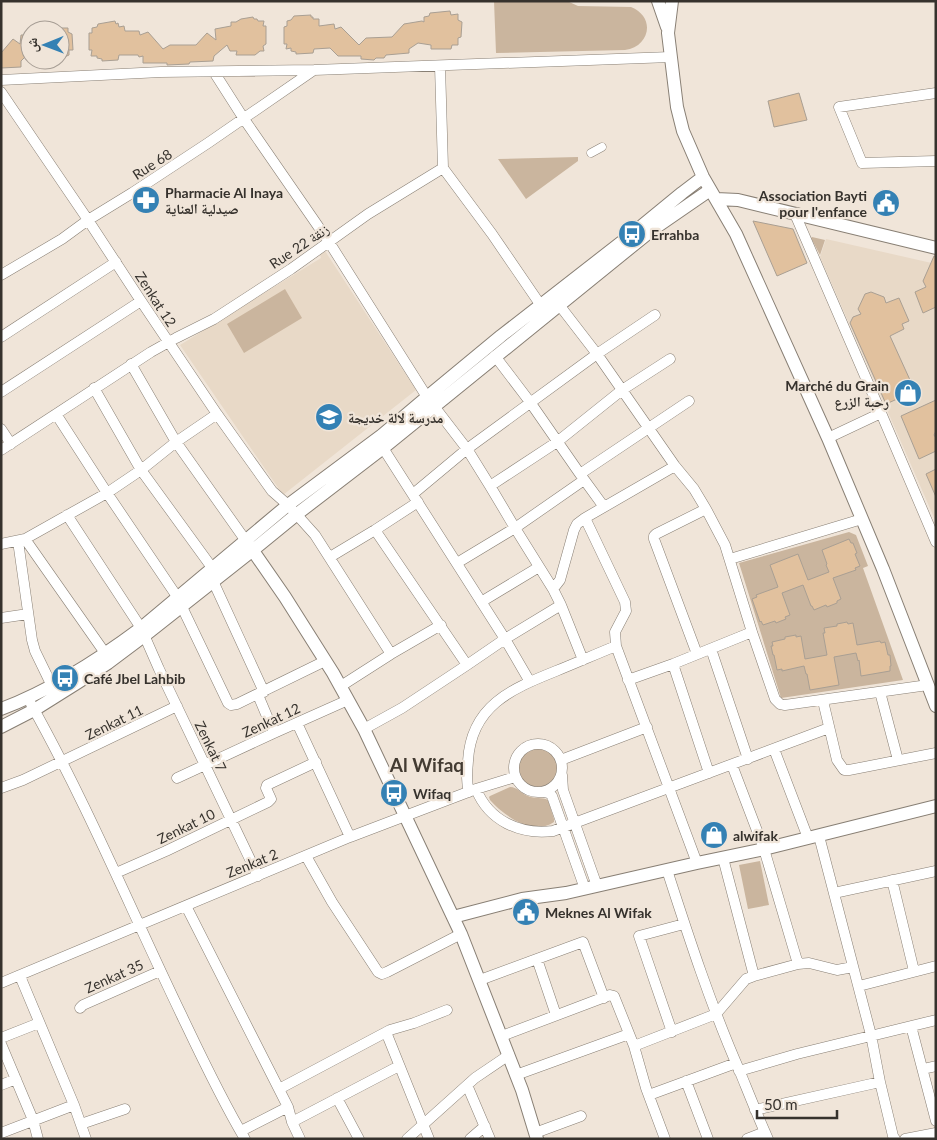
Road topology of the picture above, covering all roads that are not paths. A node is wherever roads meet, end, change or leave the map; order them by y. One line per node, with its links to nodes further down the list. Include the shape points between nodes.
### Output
1 (658, 1): 3 (street)
2 (672, 1): 3 (street)
3 (668, 33): 4 (street)
4 (671, 58): 5 (street); 16 (street, via 683,131)
5 (440, 66): 6 (street); 15 (street)
6 (314, 70): 7 (street); 11 (street, Rue 68)
7 (214, 72): 8 (street); 11 (street)
8 (1, 80)
9 (1, 92): 19 (street, Zenkat 12)
10 (936, 93): 14 (street, via 840,107 862,163)
11 (244, 119): 19 (street, Rue 68); 20 (street)
12 (602, 147): 13 (street)
13 (592, 153)
14 (936, 161)
15 (443, 168): 20 (street, Rue 22 زنقة); 26 (street)
16 (703, 177): 17 (street); 26 (street)
17 (713, 194): 18 (street); 25 (street, via 652,230); 45 (street, via 736,234)
18 (795, 214): 21 (street); 40 (street)
19 (88, 220): 22 (street, Zenkat 12); 23 (street, Rue 68)
20 (329, 242): 29 (street, Rue 22 زنقة, via 214,319); 38 (street)
21 (936, 248)
22 (116, 262): 24 (street, Zenkat 12); 28 (street)
23 (1, 276)
24 (141, 301): 29 (street, Zenkat 12); 36 (street)
25 (560, 306): 26 (street); 30 (street)
26 (545, 310): 31 (street); 38 (street, via 501,336)
27 (656, 315): 30 (street)
28 (1, 337)
29 (168, 342): 33 (street, Rue 22 زنقة); 42 (street, Zenkat 12)
30 (597, 354): 35 (street); 39 (street)
31 (495, 356): 38 (street); 39 (street)
32 (670, 359): 35 (street)
33 (131, 364): 34 (street, Rue 22 زنقة); 46 (street)
34 (94, 388): 41 (street, Rue 22 زنقة); 53 (street)
35 (622, 390): 43 (street); 47 (street)
36 (1, 392)
37 (688, 401): 43 (street)
38 (430, 402): 49 (street); 50 (street); 60 (street, via 382,435)
39 (530, 402): 47 (street); 50 (street)
40 (881, 413): 45 (street); 67 (street)
41 (56, 414): 48 (street, Rue 22 زنقة); 56 (street)
42 (217, 414): 46 (street); 60 (street, Zenkat 12, via 264,482)
43 (648, 427): 52 (street); 54 (street)
44 (1, 429): 48 (street)
45 (828, 438): 63 (street)
46 (176, 442): 53 (street); 69 (street)
47 (557, 442): 54 (street); 55 (street)
48 (11, 444): 51 (street, Rue 22 زنقة)
49 (383, 448): 57 (street); 60 (street)
50 (467, 449): 55 (street); 57 (street)
51 (1, 450)
52 (676, 466): 58 (street); 59 (street)
53 (141, 470): 56 (street); 74 (street)
54 (582, 477): 58 (street); 64 (street)
55 (490, 486): 64 (street)
56 (107, 493): 61 (street); 76 (street)
57 (416, 498): 65 (street); 72 (street)
58 (604, 507): 62 (street)
59 (706, 509): 71 (street); 89 (street, via 654,536)
60 (293, 510): 69 (street); 70 (street, Zenkat 12)
61 (67, 514): 66 (street); 82 (street, Zenkat 7)
62 (585, 518): 75 (street, via 574,530 560,580); 85 (street, via 625,602 626,610 615,632)
63 (862, 518): 71 (street); 96 (street)
64 (515, 528): 72 (street); 73 (street)
65 (375, 530): 70 (street); 81 (street)
66 (22, 540): 68 (street); 79 (street); 87 (street)
67 (936, 542)
68 (1, 544)
69 (250, 546): 74 (street); 91 (street)
70 (330, 557): 88 (street, Zenkat 12)
71 (730, 560): 83 (street)
72 (456, 563): 77 (street)
73 (539, 567): 75 (street); 77 (street)
74 (213, 575): 76 (street); 100 (street)
75 (554, 589): 78 (street)
76 (180, 602): 82 (street); 100 (street, via 228,703 237,704)
77 (481, 602): 84 (street)
78 (561, 605): 84 (street); 90 (street)
79 (28, 614): 80 (street); 97 (street, via 35,651)
80 (1, 618)
81 (441, 625): 88 (street); 93 (street)
82 (142, 632): 87 (street); 104 (street, Zenkat 7); 107 (street, via 108,663)
83 (752, 632): 86 (street); 103 (street, via 775,699 780,704)
84 (505, 639): 93 (street); 95 (street)
85 (616, 646): 90 (street); 94 (street)
86 (711, 649): 89 (street); 116 (street)
87 (105, 653): 97 (street)
88 (391, 654): 98 (street)
89 (697, 654): 92 (street)
90 (583, 660): 95 (street)
91 (325, 661): 98 (street); 100 (street)
92 (673, 664): 94 (street); 123 (street)
93 (467, 665): 112 (street)
94 (628, 680): 109 (street)
95 (530, 682): 129 (street, via 503,696 477,727 468,754 467,775)
96 (928, 685): 99 (street); 105 (street)
97 (52, 686): 101 (street)
98 (341, 686): 102 (street)
99 (880, 692): 103 (street); 118 (street)
100 (261, 693): 113 (street)
101 (28, 698): 106 (street); 107 (street)
102 (348, 700): 108 (street, Zenkat 12); 112 (street)
103 (823, 700): 111 (street)
104 (177, 706): 119 (street, Zenkat 11); 122 (street, Zenkat 7)
105 (936, 706)
106 (1, 709)
107 (34, 710): 110 (street); 119 (street)
108 (296, 723): 113 (street, Zenkat 12); 120 (street)
109 (647, 727): 117 (street); 128 (street)
110 (1, 728)
111 (829, 728): 114 (street); 118 (street, via 837,760 844,770)
112 (364, 729): 132 (street)
113 (274, 733): 122 (street, Zenkat 12)
114 (774, 749): 116 (street); 137 (street)
115 (936, 752): 118 (street)
116 (748, 759): 121 (street)
117 (561, 760): 124 (street); 125 (street, via 551,747 536,743 529,745 517,754)
118 (898, 760)
119 (62, 762): 127 (street); 144 (street)
120 (316, 762): 133 (street, Zenkat 10, via 266,786 271,799); 136 (street)
121 (732, 764): 123 (street); 138 (street)
122 (204, 765): 126 (street, Zenkat 12); 133 (street, Zenkat 7)
123 (709, 773): 128 (street)
124 (562, 774): 130 (street, via 555,786); 134 (street, via 563,790)
125 (515, 777): 129 (street, Zenkat 2); 130 (street, via 524,788)
126 (177, 778)
127 (1, 788)
128 (670, 788): 134 (street); 141 (street)
129 (473, 790): 132 (street, Zenkat 2); 135 (street, via 488,809 513,827 533,832)
130 (544, 792): 135 (street, via 552,796)
131 (936, 806): 137 (street)
132 (405, 816): 136 (street, Zenkat 2); 150 (street)
133 (232, 820): 144 (street, Zenkat 10); 145 (street, Zenkat 7)
134 (574, 823): 135 (street); 147 (street)
135 (564, 828): 147 (street)
136 (350, 837): 139 (street, Zenkat 2)
137 (813, 837): 138 (street); 148 (street)
138 (764, 849): 140 (street); 155 (street)
139 (306, 856): 145 (street, Zenkat 2); 153 (street, via 378,972 387,972)
140 (723, 858): 141 (street); 161 (street)
141 (697, 863): 142 (street)
142 (667, 870): 147 (street); 151 (street)
143 (936, 871): 146 (street)
144 (116, 873): 152 (street)
145 (258, 876): 149 (street, Zenkat 2)
146 (892, 880): 148 (street); 159 (street)
147 (591, 887): 150 (street, via 522,899)
148 (834, 893): 157 (street)
149 (186, 906): 152 (street, Zenkat 2); 192 (street)
150 (454, 917): 153 (street)
151 (684, 924): 168 (street); 174 (street, via 639,936)
152 (140, 925): 158 (street); 160 (street, Zenkat 2)
153 (461, 934): 162 (street)
154 (537, 959): 162 (street); 165 (street, via 583,942); 169 (street)
155 (798, 964): 157 (street, via 808,963 837,970); 161 (street)
156 (936, 966): 159 (street)
157 (854, 967): 164 (street)
158 (160, 971): 166 (street, Zenkat 35); 208 (street)
159 (914, 971): 164 (street)
160 (20, 976): 163 (street, Zenkat 2); 171 (street)
161 (754, 976): 168 (street, via 746,979)
162 (480, 980): 177 (street)
163 (1, 983)
164 (858, 986): 176 (street)
165 (604, 998): 169 (street); 175 (street, via 614,996)
166 (80, 1008)
167 (447, 1010): 173 (street)
168 (716, 1014): 174 (street); 184 (street)
169 (556, 1015): 177 (street)
170 (936, 1020): 172 (street)
171 (39, 1023): 178 (street); 195 (street)
172 (911, 1026): 176 (street); 185 (street)
173 (386, 1032): 182 (street); 192 (street)
174 (672, 1032): 180 (street)
175 (629, 1034): 180 (street); 186 (street)
176 (871, 1035): 184 (street); 189 (street)
177 (502, 1036): 181 (street)
178 (1, 1038)
179 (1, 1044): 187 (street)
180 (634, 1046): 193 (street)
181 (509, 1055): 186 (street); 190 (street)
182 (399, 1066): 194 (street); 204 (street)
183 (936, 1066): 185 (street)
184 (738, 1067): 188 (street); 198 (street)
185 (923, 1069): 201 (street)
186 (516, 1075): 210 (street)
187 (16, 1079): 191 (street); 200 (street)
188 (686, 1081): 193 (street); 221 (street)
189 (880, 1082): 198 (street); 223 (street)
190 (467, 1084): 204 (street); 205 (street)
191 (1, 1085)
192 (279, 1089): 196 (street)
193 (649, 1095): 220 (street)
194 (337, 1098): 202 (street); 215 (street)
195 (74, 1105): 200 (street); 203 (street)
196 (288, 1107): 202 (street); 208 (street)
197 (125, 1109): 203 (street)
198 (755, 1110): 209 (street)
199 (581, 1116): 210 (street)
200 (33, 1120): 206 (street); 212 (street)
201 (936, 1121)
202 (292, 1122): 214 (street)
203 (81, 1124): 213 (street)
204 (422, 1124): 216 (street); 217 (street)
205 (485, 1126): 218 (street); 219 (street)
206 (1, 1133)
207 (936, 1133): 211 (street)
208 (243, 1135)
209 (767, 1135): 222 (street)
210 (536, 1136)
211 (920, 1137): 224 (street)
212 (38, 1139)
213 (86, 1139)
214 (300, 1139)
215 (359, 1139)
216 (407, 1139)
217 (428, 1139)
218 (470, 1139)
219 (490, 1139)
220 (665, 1139)
221 (708, 1139)
222 (748, 1139)
223 (895, 1139)
224 (905, 1139)

